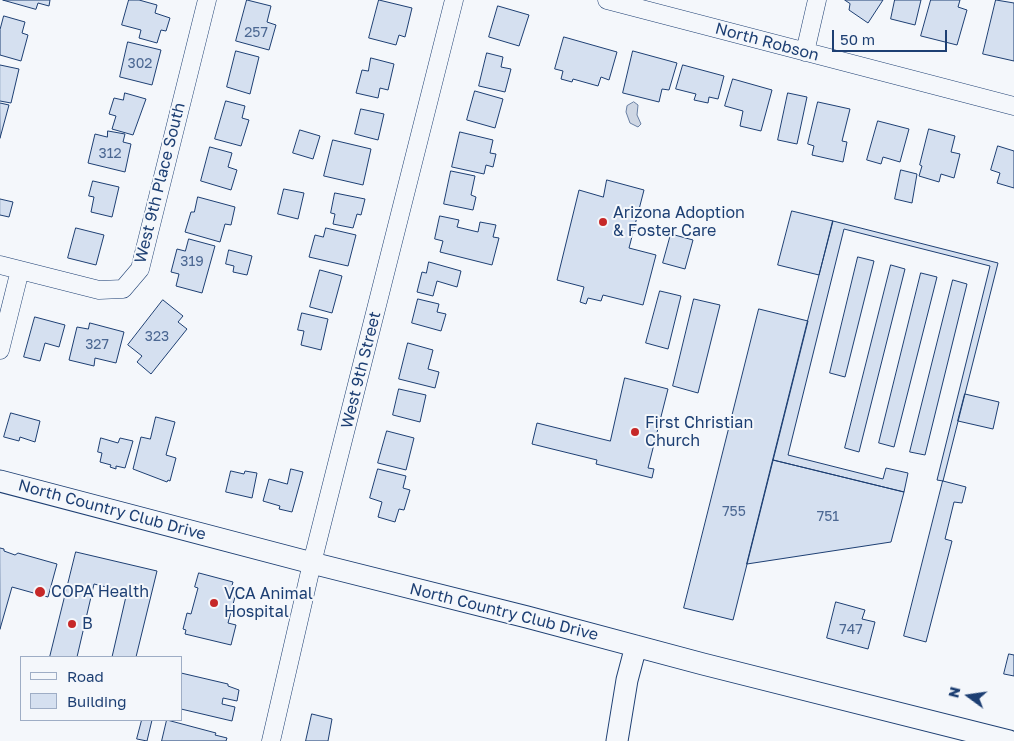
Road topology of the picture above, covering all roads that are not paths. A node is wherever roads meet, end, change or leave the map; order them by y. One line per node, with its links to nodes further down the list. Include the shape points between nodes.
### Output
1 (207, 0): 8 (street, West 9th Place South, via 140,269 123,289 99,290)
2 (454, 0): 11 (street, West 9th Street)
3 (607, 0): 5 (street, North Robson)
4 (818, 0): 5 (street)
5 (805, 52): 6 (street, North Robson)
6 (1014, 106)
7 (0, 265): 8 (street, West 9th Place South)
8 (20, 270): 9 (street)
9 (0, 350)
10 (0, 481): 11 (main road, North Country Club Drive)
11 (312, 563): 12 (main road, North Country Club Drive); 13 (street, West 9th Street)
12 (636, 646): 14 (main road); 15 (main road, North Country Club Drive)
13 (271, 741)
14 (617, 741)
15 (1009, 741)

